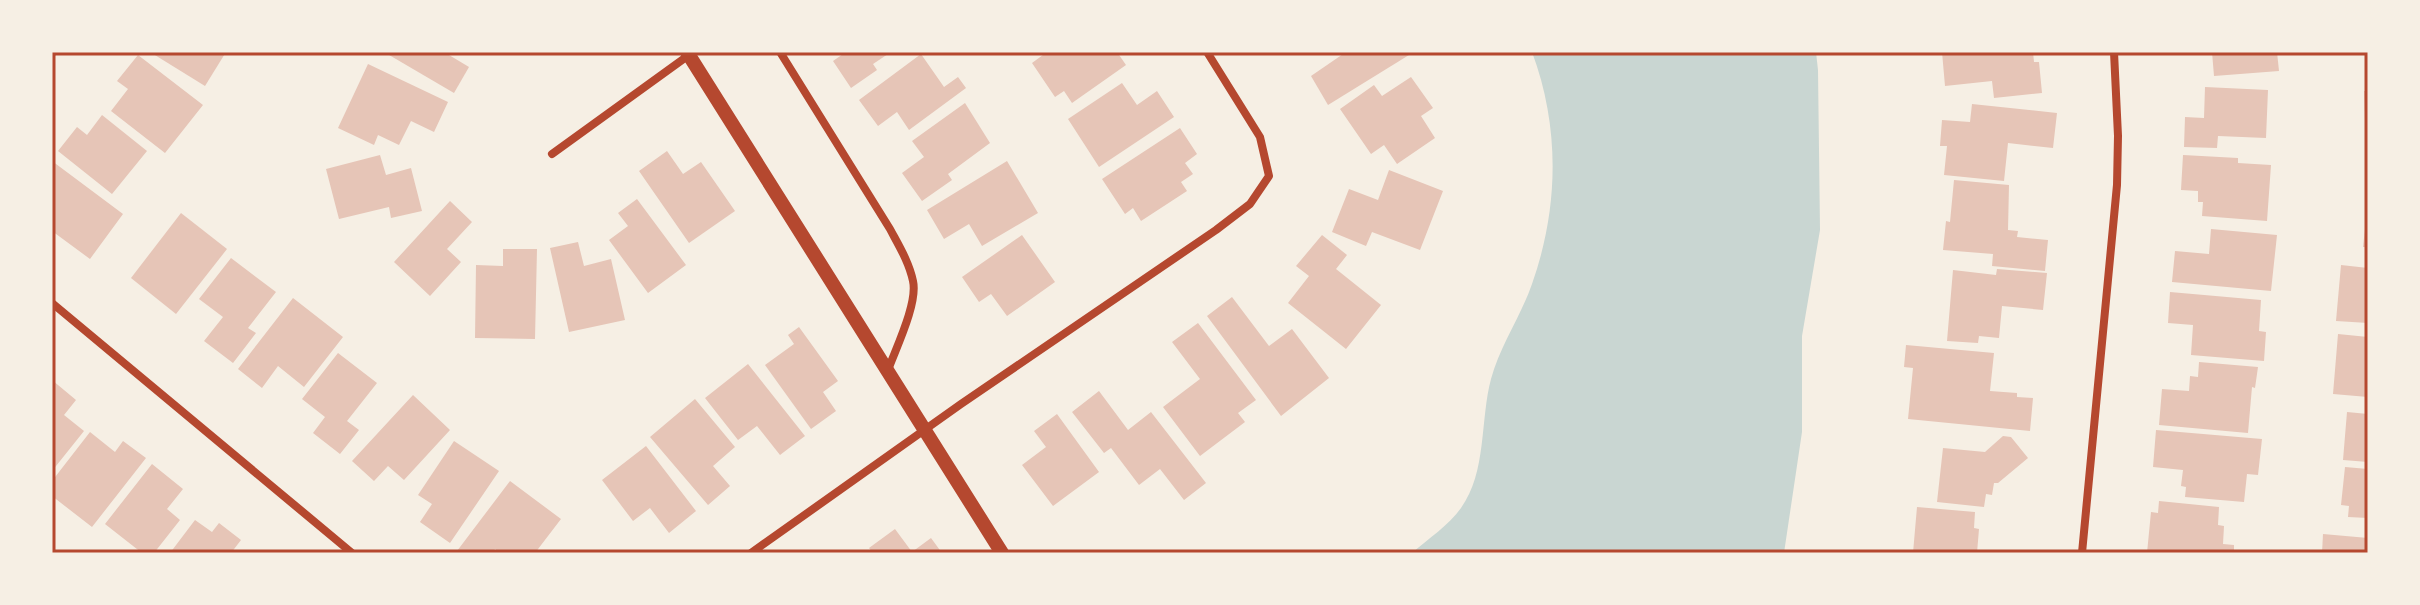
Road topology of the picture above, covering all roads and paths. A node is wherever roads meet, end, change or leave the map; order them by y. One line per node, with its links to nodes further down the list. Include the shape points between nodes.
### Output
1 (780, 52): 7 (street, via 890,229 914,283)
2 (1207, 52): 8 (street, via 1260,137 1269,176 1250,204)
3 (2114, 52): 12 (street, via 2117,185)
4 (688, 53): 5 (street); 7 (street)
5 (552, 154)
6 (52, 303): 9 (street)
7 (887, 371): 8 (street)
8 (924, 430): 10 (street); 11 (street)
9 (352, 553)
10 (751, 553)
11 (1002, 553)
12 (2082, 553)

